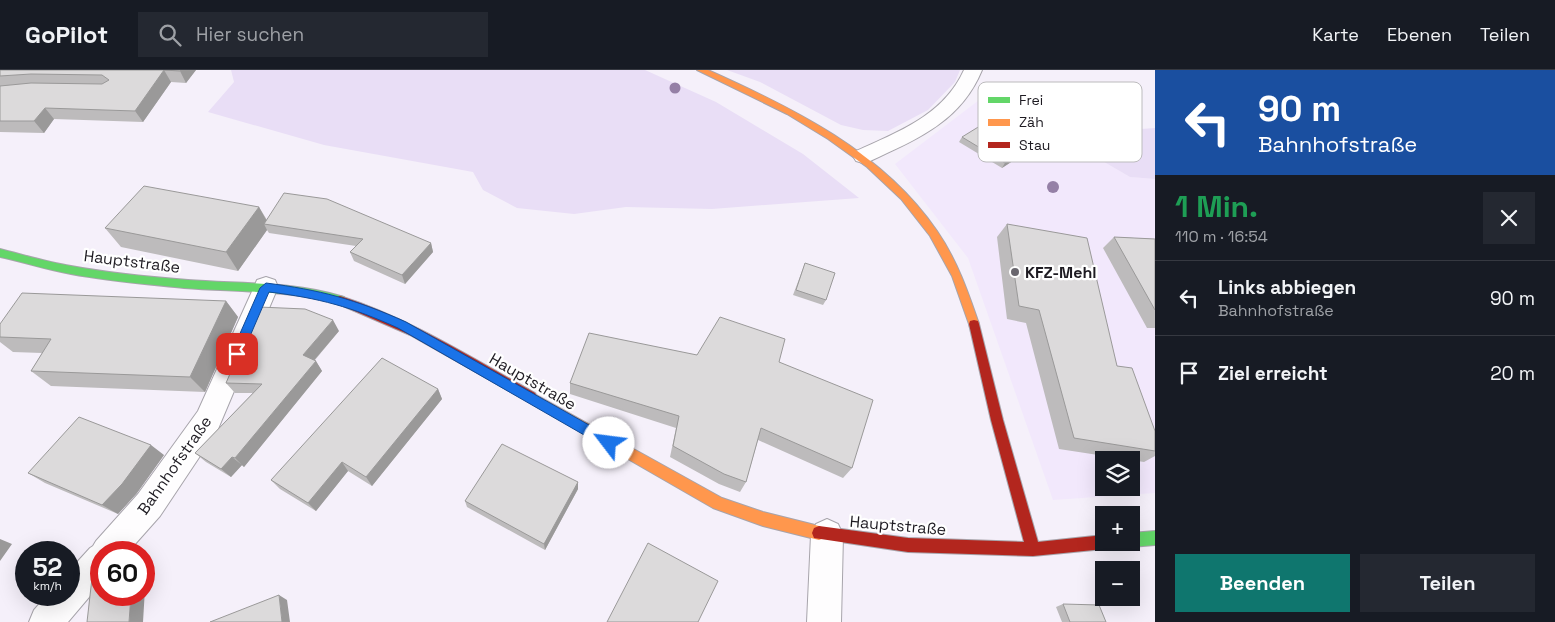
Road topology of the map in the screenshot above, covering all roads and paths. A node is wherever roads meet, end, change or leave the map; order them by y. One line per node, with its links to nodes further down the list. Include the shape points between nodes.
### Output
1 (701, 70): 3 (main road, via 762,96)
2 (973, 70): 3 (street, via 965,89 938,116)
3 (863, 156): 11 (main road, via 923,217 954,269 967,300)
4 (0, 253): 5 (main road, Hauptstraße, via 80,272 132,279)
5 (266, 288): 6 (main road, Hauptstraße, via 308,292 369,310 444,348 718,503 763,519); 9 (street, Bahnhofstraße, via 208,420 149,505)
6 (827, 535): 11 (main road, Hauptstraße, via 908,545); 14 (street)
7 (1155, 538): 8 (main road)
8 (1140, 539)
9 (117, 541)
10 (1095, 543): 11 (main road, Hauptstraße)
11 (1033, 549)
12 (90, 572): 13 (street)
13 (46, 622)
14 (824, 622)

